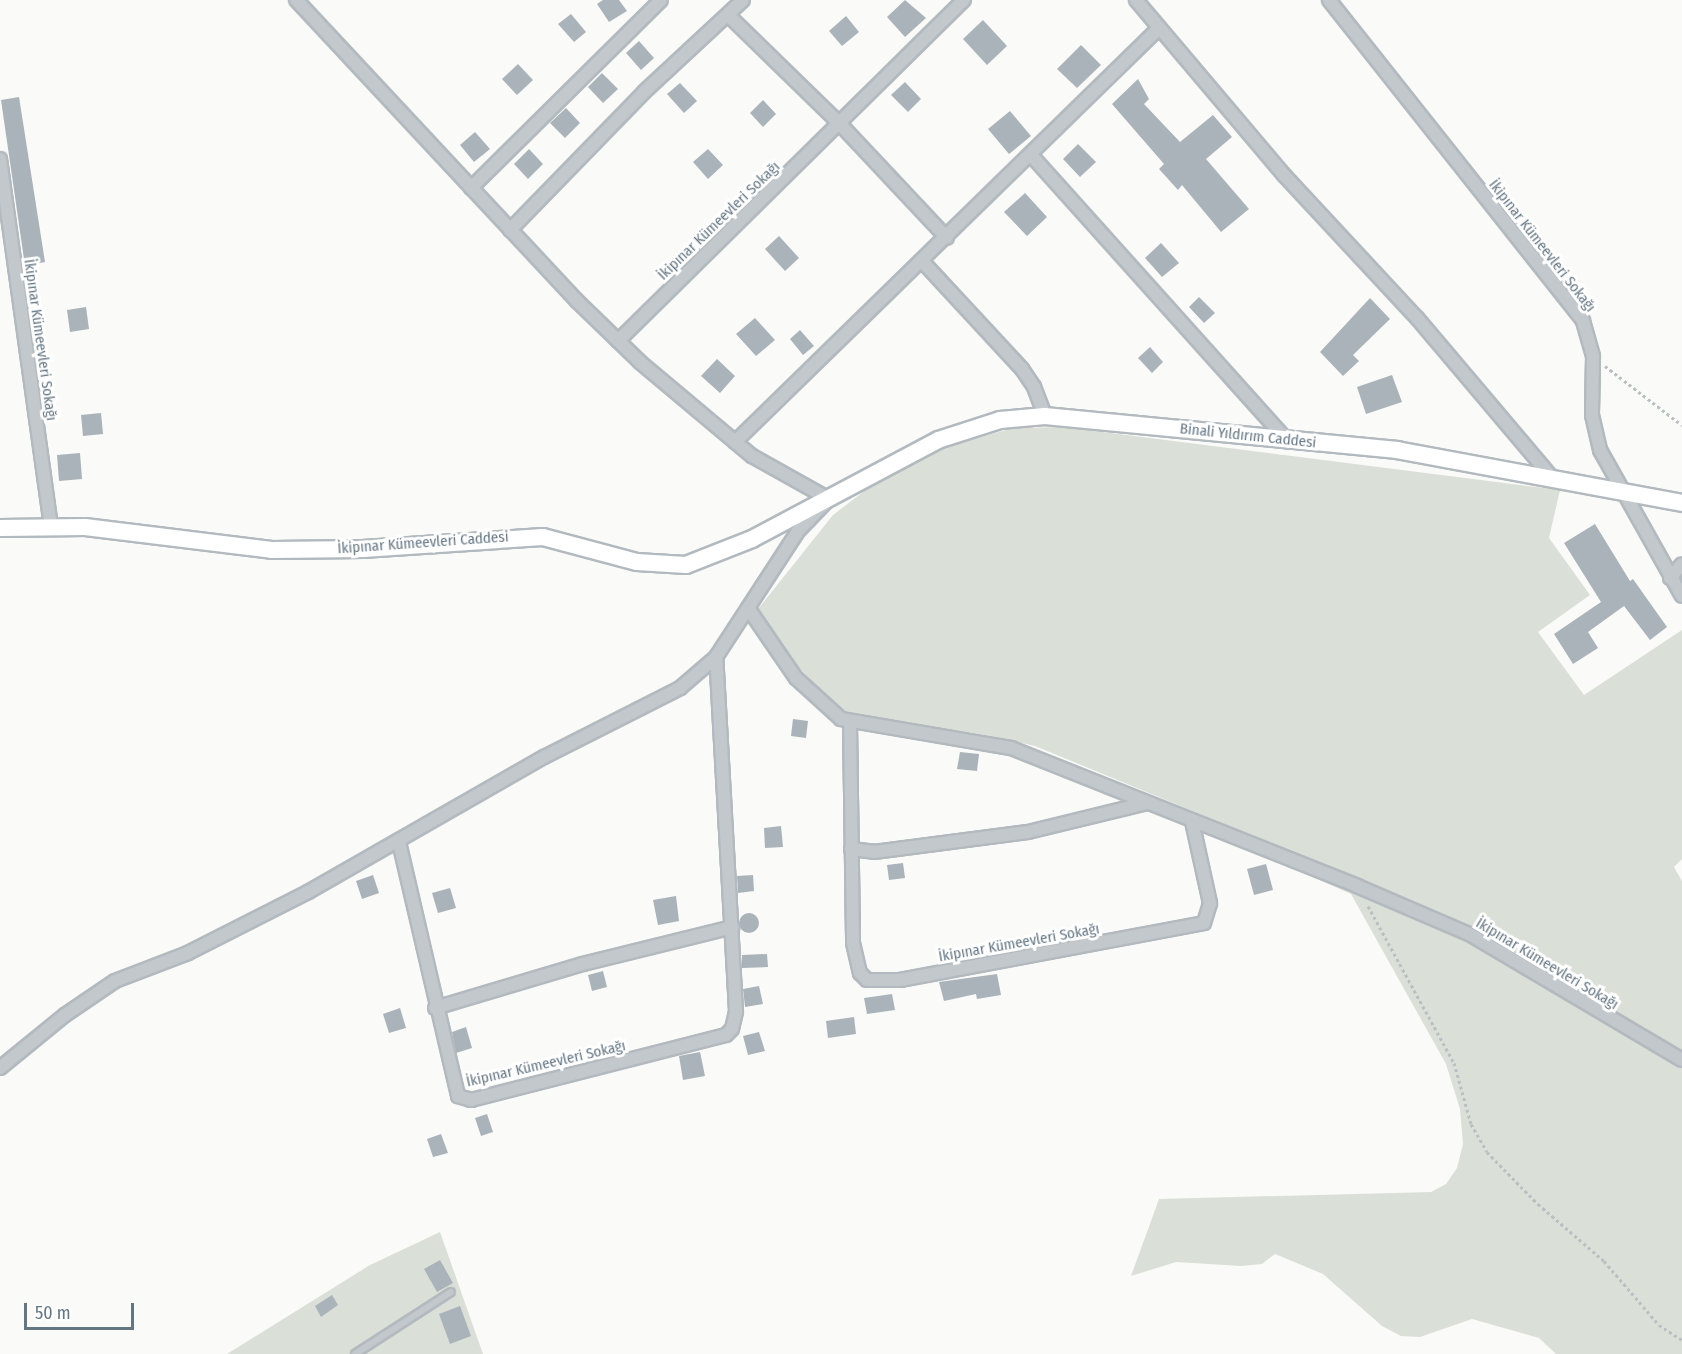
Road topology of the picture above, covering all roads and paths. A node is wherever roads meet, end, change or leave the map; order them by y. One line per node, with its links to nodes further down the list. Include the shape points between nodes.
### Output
1 (296, 0): 12 (street)
2 (661, 0): 12 (street)
3 (743, 0): 7 (street)
4 (964, 0): 9 (street, İkipınar Kümeevleri Sokağı)
5 (1136, 0): 8 (street)
6 (1329, 0): 17 (street, İkipınar Kümeevleri Sokağı, via 1569,300 1590,336)
7 (728, 15): 9 (street); 13 (street, via 645,92)
8 (1158, 29): 10 (street); 22 (street, via 1284,175 1417,318)
9 (840, 124): 14 (street); 16 (street, İkipınar Kümeevleri Sokağı)
10 (1031, 155): 14 (street); 20 (street)
11 (0, 159): 26 (street, İkipınar Kümeevleri Sokağı)
12 (471, 188): 13 (street)
13 (510, 230): 16 (street)
14 (947, 238): 15 (street)
15 (922, 261): 18 (street, via 1022,369); 21 (street)
16 (618, 341): 21 (street)
17 (1593, 357): 19 (path); 23 (street, İkipınar Kümeevleri Sokağı, via 1592,415 1600,450)
18 (1045, 416): 20 (street, Binali Yıldırım Caddesi); 24 (street, Binali Yıldırım Caddesi, via 1000,420 938,440)
19 (1682, 425)
20 (1288, 441): 22 (street, Binali Yıldırım Caddesi, via 1397,450)
21 (735, 442): 24 (street, via 752,456)
22 (1553, 479): 23 (street, Binali Yıldırım Caddesi)
23 (1623, 492): 25 (street, Binali Yıldırım Caddesi); 29 (street, İkipınar Kümeevleri Sokağı)
24 (829, 499): 26 (street, İkipınar Kümeevleri Caddesi, via 711,557 668,567 543,537 492,537 363,549 272,550); 31 (street, via 798,531)
25 (1682, 503)
26 (51, 526): 27 (street, İkipınar Kümeevleri Caddesi)
27 (0, 528)
28 (1682, 564): 29 (street)
29 (1670, 578): 30 (street, İkipınar Kümeevleri Sokağı)
30 (1682, 596)
31 (748, 608): 32 (street); 33 (street, İkipınar Kümeevleri Sokağı, via 811,695)
32 (716, 657): 36 (street, via 680,688 544,757); 39 (street, İkipınar Kümeevleri Sokağı)
33 (849, 723): 34 (street, İkipınar Kümeevleri Sokağı, via 1011,748); 37 (street, İkipınar Kümeevleri Sokağı)
34 (1148, 803): 35 (street, İkipınar Kümeevleri Sokağı); 37 (street, via 1028,832 874,852)
35 (1192, 821): 37 (street, İkipınar Kümeevleri Sokağı, via 1210,903 1204,923 876,982 860,973 853,943); 38 (street, İkipınar Kümeevleri Sokağı)
36 (399, 842): 40 (street, İkipınar Kümeevleri Sokağı); 42 (street, via 206,944 115,981 65,1015)
37 (851, 849)
38 (1357, 886): 41 (street, İkipınar Kümeevleri Sokağı, via 1469,934); 44 (path, via 1442,1037 1454,1063 1471,1124 1487,1152 1538,1204 1604,1261 1659,1325)
39 (732, 927): 40 (street, via 583,964); 40 (street, İkipınar Kümeevleri Sokağı, via 736,1021 726,1035 717,1038 464,1099 455,1088)
40 (435, 1008)
41 (1682, 1060)
42 (0, 1068)
43 (451, 1292): 45 (lane)
44 (1682, 1340)
45 (355, 1354)

